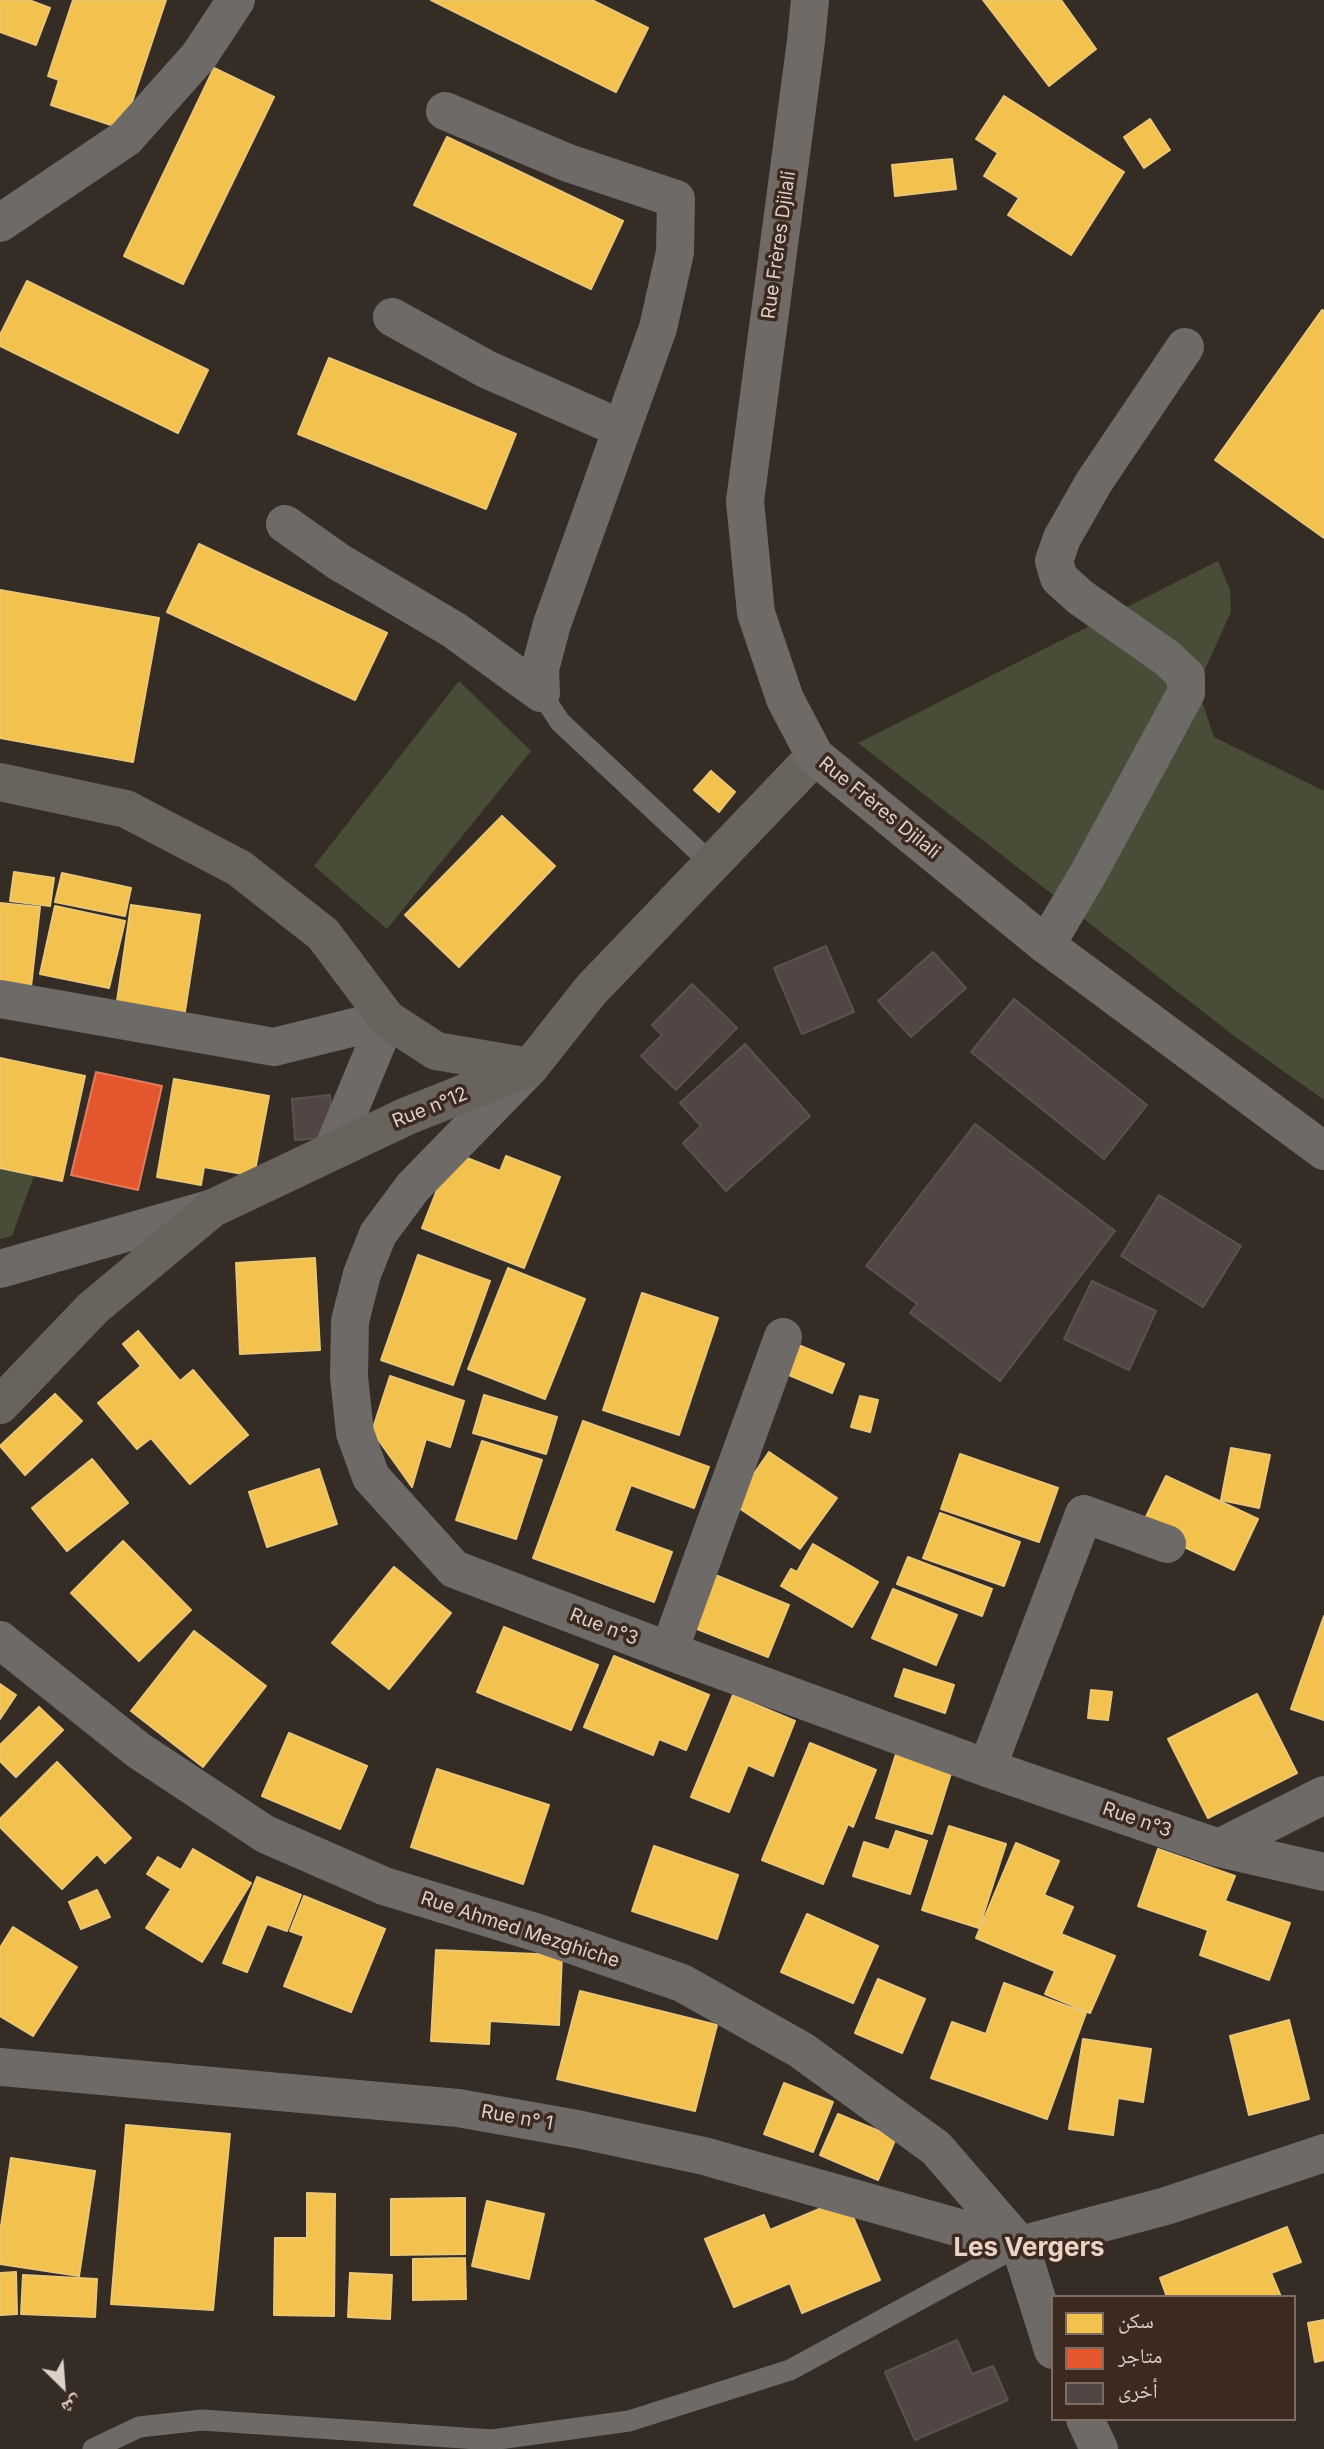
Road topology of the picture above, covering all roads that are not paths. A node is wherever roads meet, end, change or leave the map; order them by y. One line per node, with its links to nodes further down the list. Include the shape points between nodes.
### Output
1 (236, 0): 4 (street, via 199,56 126,138)
2 (810, 0): 10 (main road, Rue Frères Djilali, via 745,501 756,613 785,699)
3 (445, 111): 7 (street, via 568,163 676,199 676,252 658,328)
4 (0, 223)
5 (392, 317): 7 (street, via 486,369)
6 (1185, 346): 13 (street, via 1094,482 1054,561 1059,578 1080,597 1186,676 1186,693)
7 (622, 429): 9 (street, via 552,624 540,669)
8 (285, 524): 9 (street, via 454,630)
9 (541, 693): 12 (lane, via 560,722)
10 (815, 756): 12 (main road, Rue n°12); 13 (main road, Rue Frères Djilali)
11 (0, 782): 15 (main road, via 126,809 239,868 323,934)
12 (712, 864): 16 (main road, Rue n°12, via 592,990)
13 (1046, 944): 18 (main road, Rue Frères Djilali)
14 (0, 999): 15 (street, via 274,1047)
15 (387, 1019): 16 (main road, via 436,1051); 17 (street)
16 (530, 1067): 17 (main road, Rue n°12); 25 (street, Rue n°3, via 413,1187 378,1234 350,1321 355,1433 371,1477 454,1569)
17 (333, 1149): 19 (main road, Rue n°12)
18 (1324, 1151)
19 (213, 1208): 20 (street); 22 (main road, Rue n°12, via 93,1308)
20 (0, 1269)
21 (783, 1337): 25 (street)
22 (0, 1405)
23 (1167, 1545): 26 (street, via 1084,1514)
24 (0, 1640): 32 (street, Rue Ahmed Mezghiche, via 138,1750 265,1834 384,1886 682,1983 800,2050 936,2148)
25 (669, 1651): 26 (street, Rue n°3)
26 (987, 1768): 28 (street, Rue n°3)
27 (1324, 1795): 28 (street)
28 (1219, 1849): 29 (street, Rue n°3)
29 (1324, 1872)
30 (0, 2067): 32 (street, Rue n° 1, via 457,2108 704,2156)
31 (1324, 2153): 32 (street, via 1166,2206)
32 (1020, 2245): 33 (street); 35 (lane, via 790,2370 629,2421 492,2440 202,2420 139,2427)
33 (1051, 2344)
34 (1086, 2421): 36 (street)
35 (93, 2449)
36 (1099, 2449)

